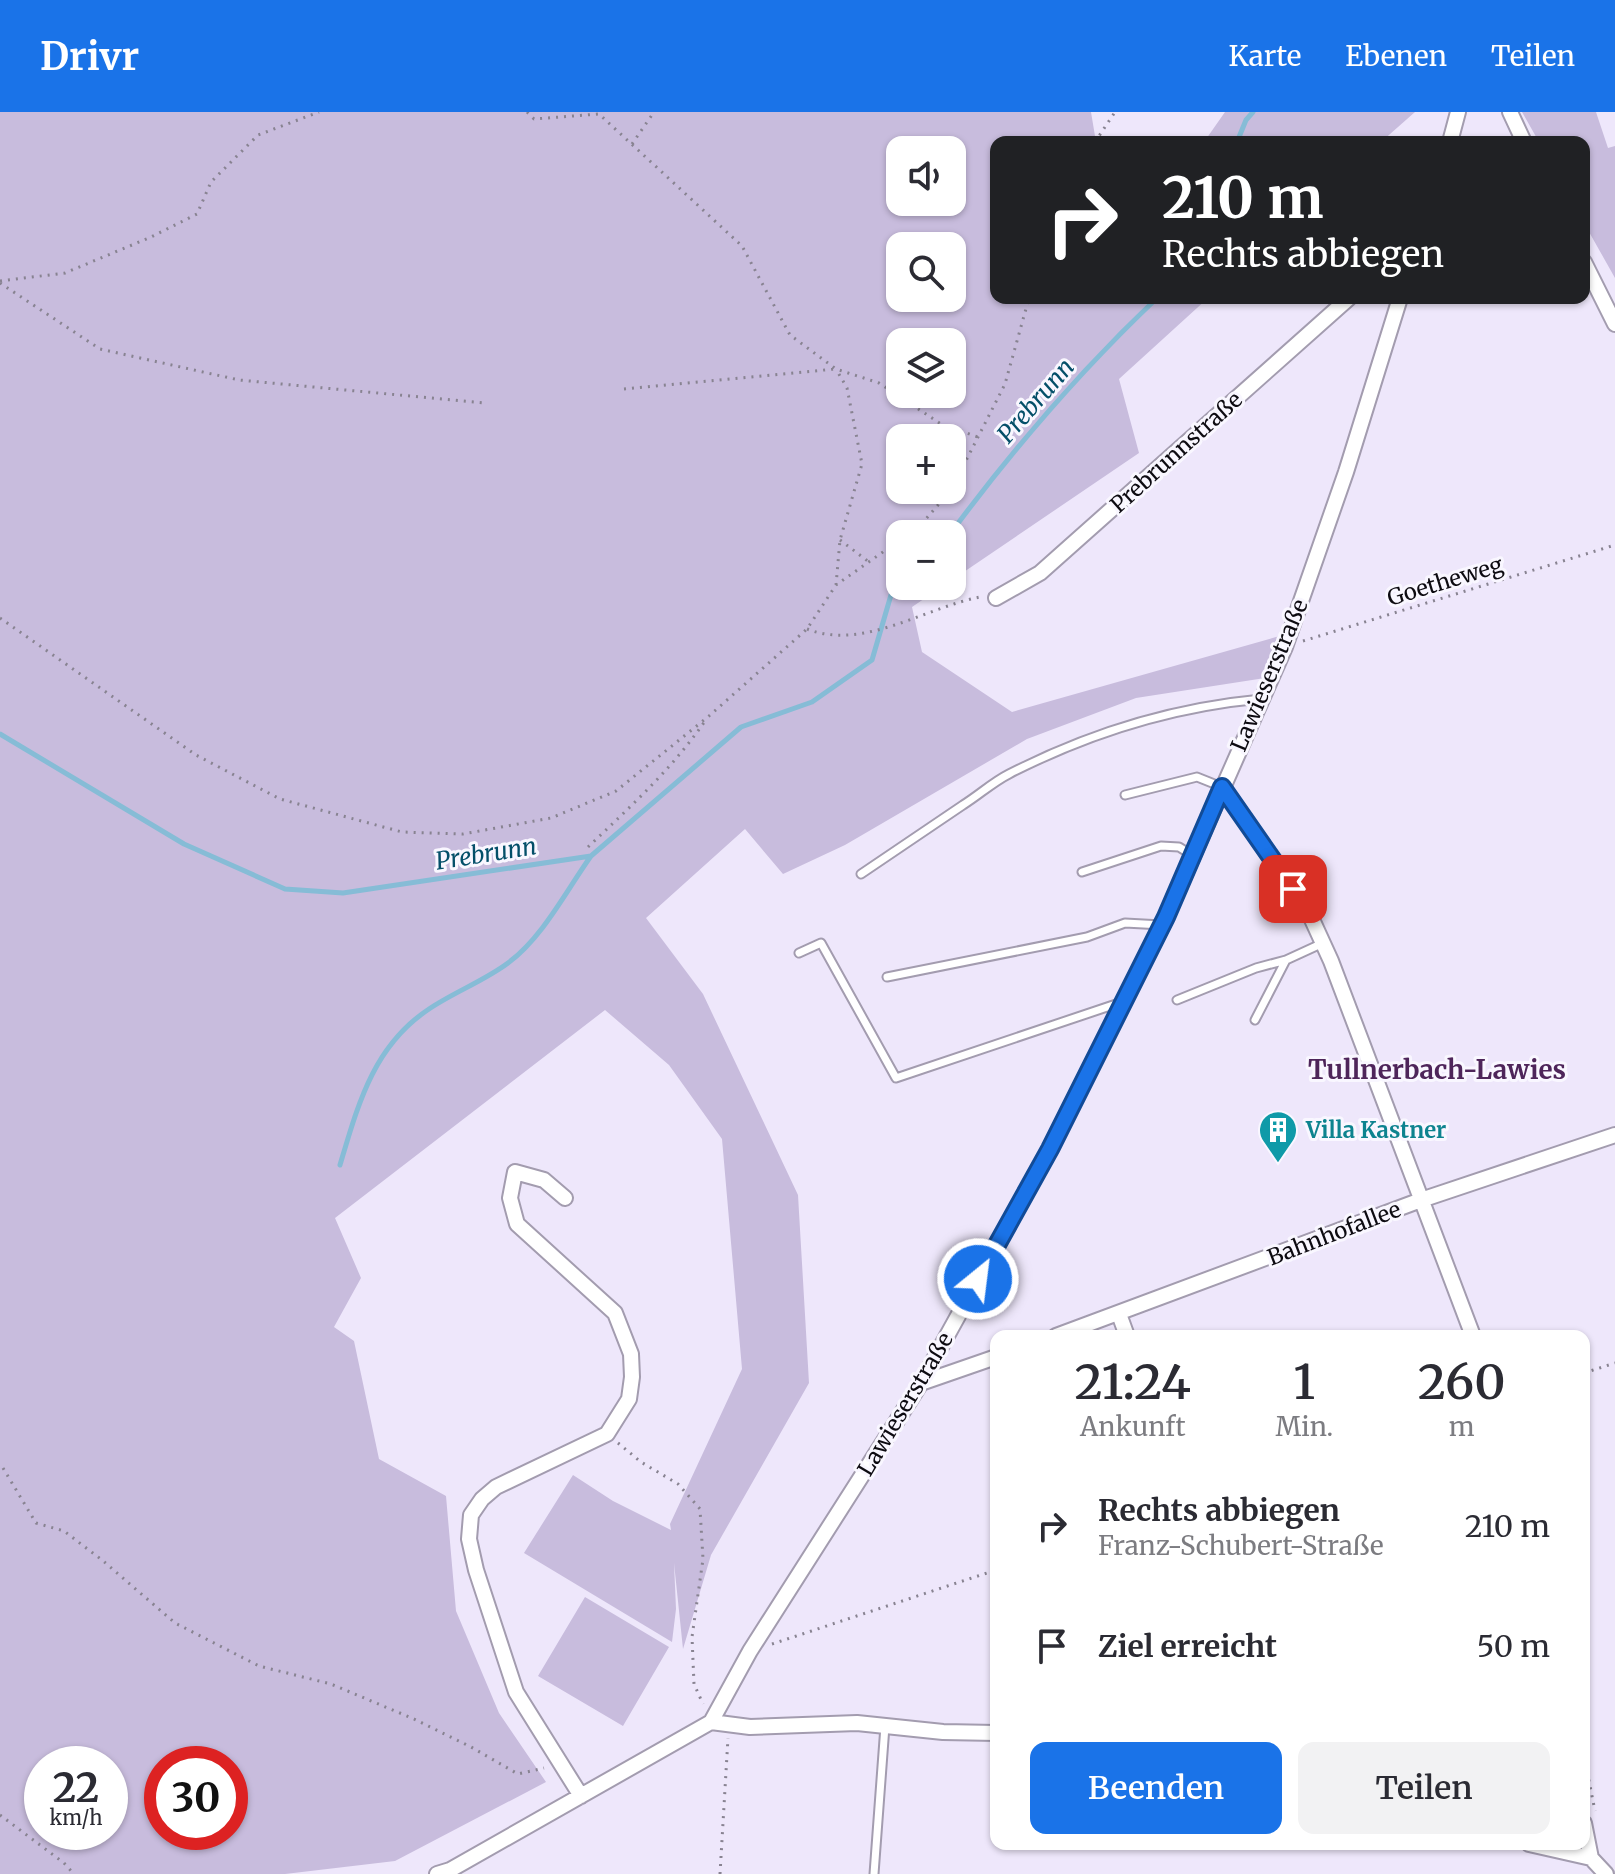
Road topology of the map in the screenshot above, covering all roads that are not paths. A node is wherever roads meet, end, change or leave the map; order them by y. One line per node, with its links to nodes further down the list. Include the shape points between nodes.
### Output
1 (1458, 112): 3 (street)
2 (1510, 112): 4 (street)
3 (1452, 136)
4 (1521, 136)
5 (1590, 274): 8 (street)
6 (1342, 304): 9 (street, Prebrunnstraße, via 1040,573)
7 (1398, 304): 10 (street, Lawieserstraße, via 1346,472 1285,647)
8 (1615, 324)
9 (996, 598)
10 (1261, 699): 11 (street, Lawieserstraße); 15 (lane, via 1169,715 1064,750 1007,775)
11 (1222, 787): 12 (lane, via 1197,777); 13 (street, Lawieserstraße); 17 (street, via 1310,915)
12 (1125, 795)
13 (1192, 855): 14 (lane, via 1179,847 1161,846); 16 (street, Lawieserstraße)
14 (1082, 872)
15 (861, 874)
16 (1162, 925): 20 (lane, via 1125,923 1087,937); 22 (street, Lawieserstraße)
17 (1323, 943): 19 (lane); 26 (street)
18 (799, 953): 22 (lane, via 821,943 896,1078)
19 (1286, 960): 21 (lane); 23 (lane)
20 (887, 977)
21 (1177, 1000)
22 (1124, 1001): 32 (street, Lawieserstraße, via 1050,1149)
23 (1255, 1020)
24 (1615, 1135): 26 (street, Bahnhofallee)
25 (565, 1198): 36 (street, via 544,1180 515,1172 510,1198 517,1224 615,1313 631,1354 629,1399 607,1434 496,1487 482,1499 471,1515 469,1539 516,1692)
26 (1421, 1200): 27 (street, Bahnhofallee); 30 (street)
27 (1119, 1314): 28 (street, Bahnhofallee); 29 (street)
28 (1073, 1330)
29 (1125, 1330)
30 (1471, 1330)
31 (990, 1359): 32 (street)
32 (921, 1383): 33 (street, Lawieserstraße, via 750,1651)
33 (711, 1722): 34 (street, via 750,1727); 36 (street)
34 (885, 1726): 35 (street); 41 (lane)
35 (990, 1733)
36 (581, 1796): 40 (street)
37 (1556, 1850): 39 (street)
38 (1589, 1850): 39 (street)
39 (1591, 1858): 42 (street)
40 (437, 1874)
41 (874, 1874)
42 (1606, 1874)

